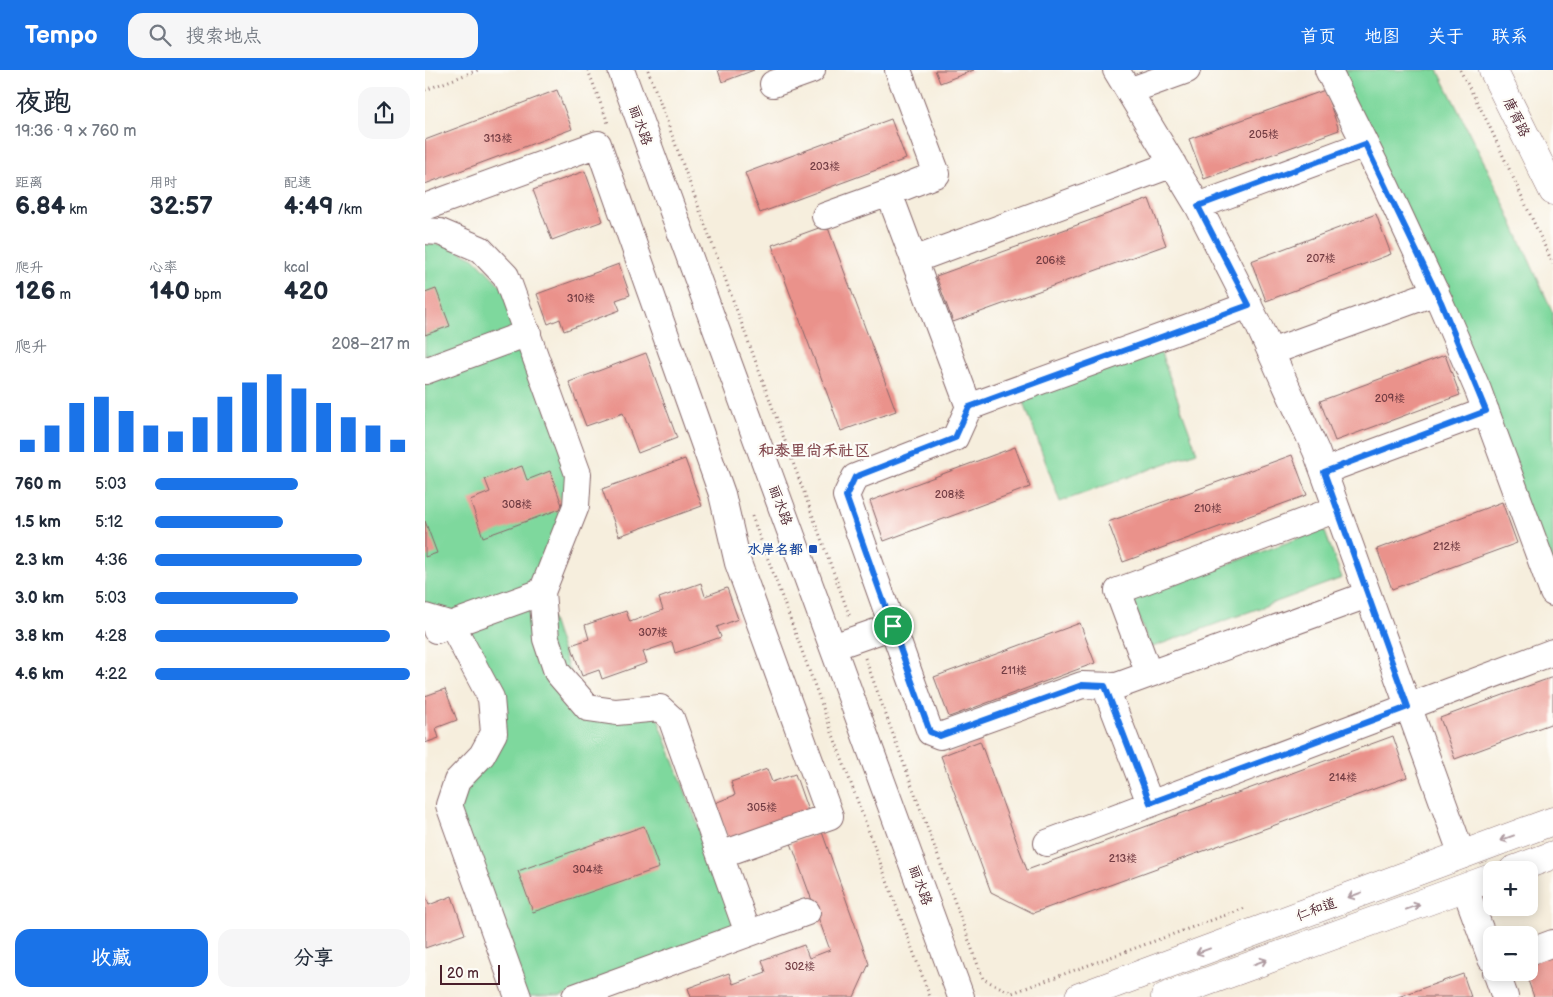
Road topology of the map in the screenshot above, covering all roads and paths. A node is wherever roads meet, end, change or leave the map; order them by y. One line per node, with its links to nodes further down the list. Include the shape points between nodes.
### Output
1 (478, 70): 13 (path)
2 (588, 70): 14 (path)
3 (621, 70): 43 (street, 丽水路)
4 (648, 70): 42 (path)
5 (812, 70): 12 (street)
6 (899, 70): 18 (street, via 937,174)
7 (1187, 70): 11 (street)
8 (1328, 70): 15 (street)
9 (1460, 70): 24 (path, via 1495,137)
10 (1493, 70): 17 (main road, 唐胥路)
11 (1123, 81): 16 (street)
12 (773, 84)
13 (425, 90)
14 (609, 126)
15 (1365, 144): 19 (street); 25 (street)
16 (1173, 164): 19 (street); 23 (street)
17 (1553, 190)
18 (889, 193): 21 (street); 23 (street)
19 (1198, 206): 26 (street)
20 (425, 208): 51 (street, via 598,144 722,494 738,563 830,816)
21 (825, 216)
22 (425, 231): 27 (street, via 440,232 480,249 506,276)
23 (914, 260): 30 (street)
24 (1553, 264)
25 (1436, 292): 28 (street); 31 (street)
26 (1249, 305): 28 (street); 30 (street)
27 (528, 333): 29 (street); 35 (street, via 578,474 576,506)
28 (1271, 352): 32 (street)
29 (425, 371)
30 (969, 407): 40 (street, via 955,438 855,477 846,496)
31 (1486, 411): 32 (street); 36 (street)
32 (1324, 472): 33 (street)
33 (1337, 509): 37 (street); 45 (street, via 1118,591)
34 (750, 510): 67 (path)
35 (542, 592): 39 (street); 51 (street, via 546,639 557,672 588,708 616,712 660,708 671,718)
36 (1553, 593)
37 (1367, 594): 45 (street); 47 (street)
38 (425, 617): 39 (street)
39 (451, 625): 41 (street); 65 (street, via 491,698 494,733 482,755 457,781 449,805)
40 (893, 626): 42 (street); 46 (street, via 930,732 940,736 1082,685)
41 (425, 634)
42 (858, 638): 43 (street); 57 (path, via 983,979 1012,992)
43 (833, 647): 68 (street, 丽水路)
44 (1553, 652): 47 (street)
45 (1149, 674): 46 (street, via 1117,686)
46 (1105, 686): 48 (street)
47 (1408, 707): 48 (street); 52 (street)
48 (1150, 803): 50 (street)
49 (1553, 822): 52 (main road, 仁和道, one-way to 52)
50 (1047, 843)
51 (720, 855): 59 (street)
52 (1462, 855): 69 (main road, 仁和道, one-way to 69)
53 (1553, 855): 54 (main road)
54 (1537, 861)
55 (1483, 881): 56 (main road)
56 (1465, 888): 60 (street); 70 (main road, one-way to 56)
57 (1247, 907)
58 (807, 912): 59 (street)
59 (748, 933): 64 (street)
60 (1483, 937)
61 (1553, 943): 62 (street)
62 (1538, 949)
63 (1499, 981): 71 (street)
64 (621, 989): 66 (street)
65 (518, 997)
66 (575, 997)
67 (929, 997)
68 (961, 997)
69 (1079, 997)
70 (1165, 997)
71 (1505, 997)

